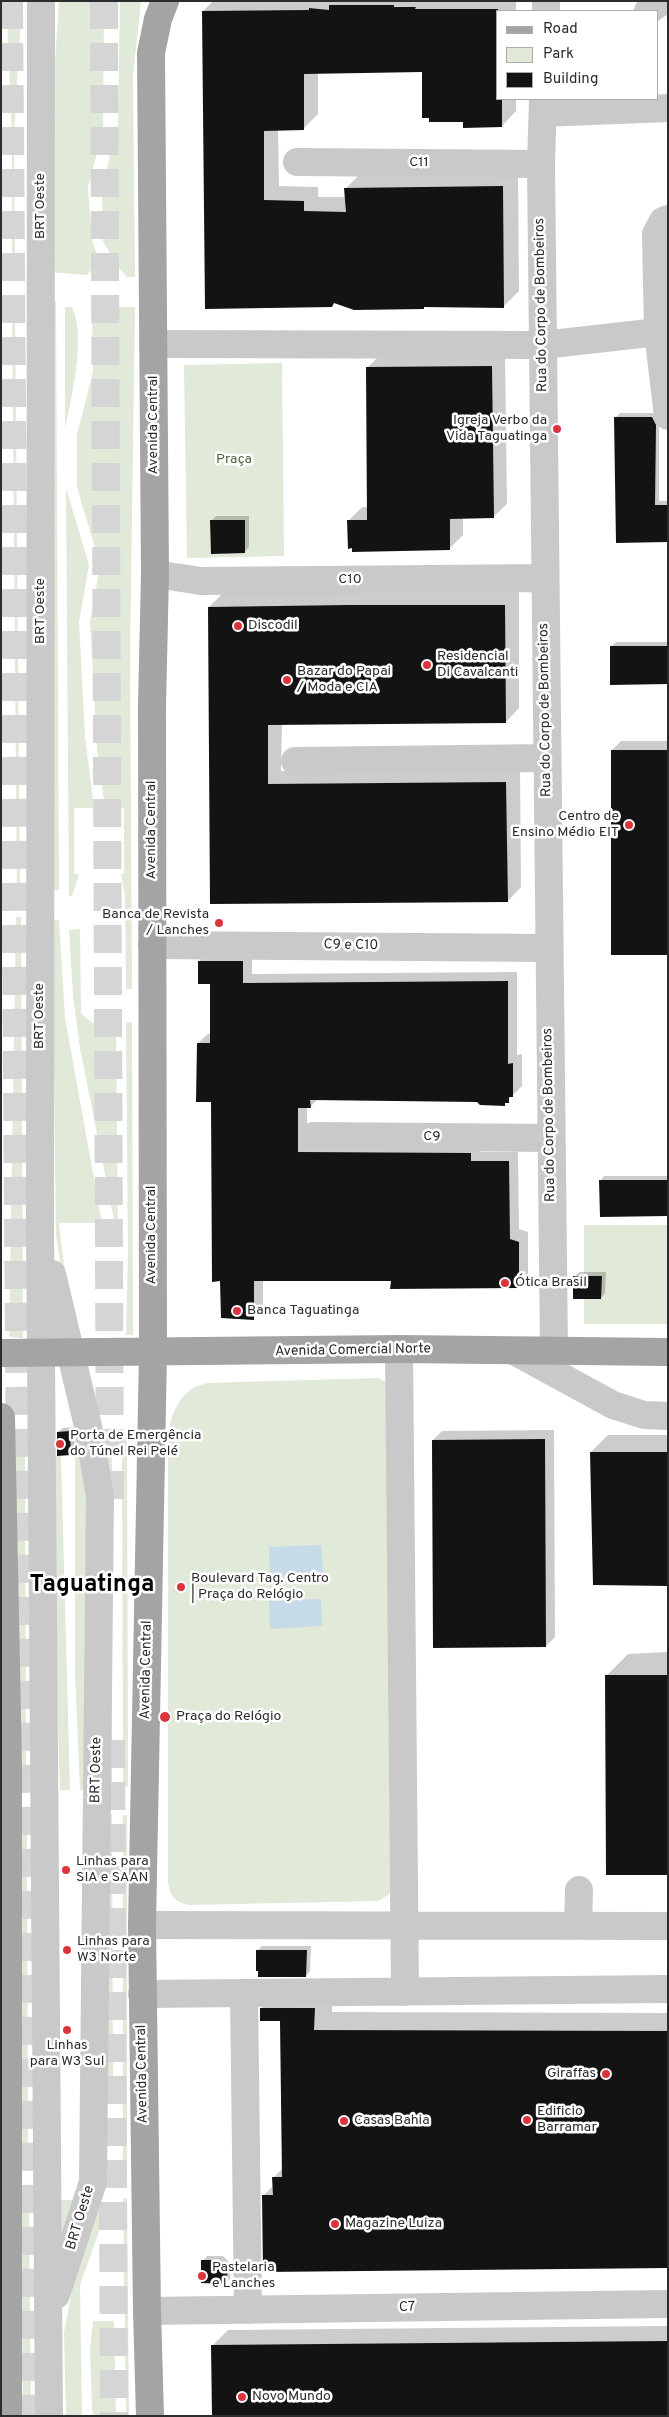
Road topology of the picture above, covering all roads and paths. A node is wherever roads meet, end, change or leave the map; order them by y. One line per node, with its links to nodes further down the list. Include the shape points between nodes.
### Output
1 (41, 1): 23 (street, BRT Oeste)
2 (165, 1): 12 (main road, Avenida Central, via 151,53)
3 (662, 1): 4 (street)
4 (649, 10)
5 (634, 104): 6 (street); 7 (street)
6 (543, 106): 9 (street, Rua do Corpo de Bombeiros)
7 (668, 108)
8 (297, 162): 9 (street, C11)
9 (541, 164): 13 (street, Rua do Corpo de Bombeiros)
10 (668, 219): 11 (street, via 663,221 656,234)
11 (658, 332): 13 (street); 14 (street)
12 (154, 344): 13 (street); 15 (main road, Avenida Central)
13 (543, 345): 16 (street, Rua do Corpo de Bombeiros)
14 (668, 416)
15 (155, 574): 16 (street, C10, via 200,581); 19 (main road, Avenida Central)
16 (545, 578): 17 (street, Rua do Corpo de Bombeiros)
17 (547, 758): 18 (street); 20 (street, Rua do Corpo de Bombeiros)
18 (295, 761)
19 (152, 945): 20 (street, C9 e C10); 25 (main road, Avenida Central)
20 (549, 948): 22 (street, Rua do Corpo de Bombeiros)
21 (313, 1136): 22 (street, C9)
22 (550, 1138): 27 (street, Rua do Corpo de Bombeiros)
23 (40, 1221): 29 (street, BRT Oeste); 30 (street, BRT Oeste)
24 (399, 1350): 25 (main road, Avenida Comercial Norte); 26 (main road, Avenida Comercial Norte); 36 (street)
25 (140, 1352): 30 (main road, Avenida Comercial Norte); 34 (main road, Avenida Central)
26 (516, 1352): 27 (main road, Avenida Comercial Norte); 31 (street, via 613,1404 644,1415)
27 (554, 1352): 28 (main road, Avenida Comercial Norte)
28 (668, 1352)
29 (20, 1353): 30 (main road, Avenida Comercial Norte); 46 (street, BRT Oeste)
30 (69, 1353): 46 (street, BRT Oeste, via 88,1426 100,1496 93,2182)
31 (668, 1416)
32 (1, 1417): 42 (main road, via 8,1765)
33 (579, 1890): 35 (street)
34 (142, 1925): 36 (street); 41 (main road, Avenida Central)
35 (578, 1925): 36 (street); 37 (street)
36 (404, 1926): 39 (street)
37 (668, 1926)
38 (668, 1989): 39 (street)
39 (404, 1992): 40 (street)
40 (244, 1993): 41 (street); 44 (street)
41 (142, 1994): 45 (main road, Avenida Central)
42 (4, 2140): 47 (main road)
43 (668, 2304): 44 (street, C7)
44 (248, 2310): 45 (street, C7)
45 (147, 2311): 49 (main road, Avenida Central)
46 (49, 2318): 48 (street, BRT Oeste)
47 (8, 2416)
48 (49, 2416)
49 (150, 2416)

